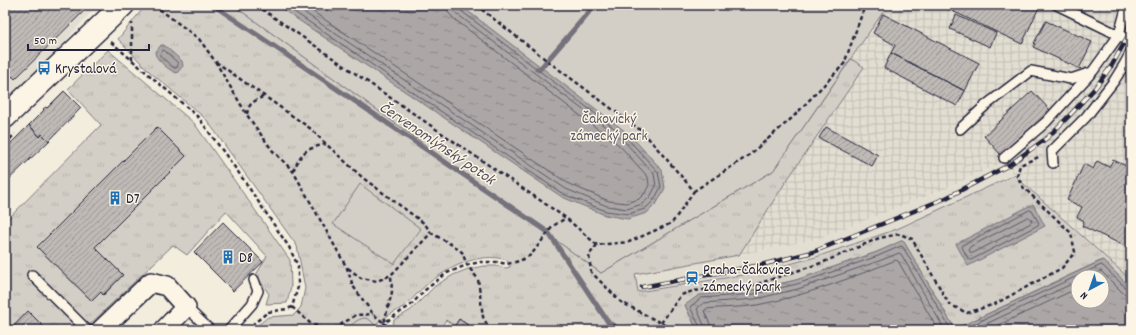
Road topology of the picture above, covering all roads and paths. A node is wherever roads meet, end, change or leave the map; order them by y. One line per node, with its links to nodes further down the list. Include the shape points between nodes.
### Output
1 (154, 5): 13 (path, via 199,39)
2 (256, 5): 26 (path)
3 (476, 5): 25 (path, via 643,132)
4 (864, 5): 25 (path, via 844,64 792,118 748,156)
5 (1057, 5): 8 (lane)
6 (1127, 5): 8 (lane)
7 (128, 11): 12 (path); 17 (street)
8 (1118, 35): 10 (lane); 15 (lane)
9 (110, 41): 12 (path)
10 (1131, 41)
11 (1131, 52): 14 (lane)
12 (132, 60): 35 (path, via 198,118 289,248 298,266 298,287)
13 (215, 61): 16 (path); 18 (path)
14 (1128, 67): 21 (lane, via 1086,117)
15 (1093, 72): 19 (lane, via 1070,79 1031,71 986,105); 22 (lane, via 1046,122)
16 (265, 96): 18 (path, via 249,106); 20 (path, via 311,129)
17 (6, 112)
18 (247, 115): 24 (path, via 272,150)
19 (960, 129)
20 (326, 144): 24 (path, via 302,153); 27 (path, via 363,178 425,224)
21 (1052, 151): 23 (lane); 38 (path, via 1020,165 1017,176 1023,187 1071,233 1074,252 1062,268 995,304 967,313 949,304 912,239 900,234 879,238 824,262 754,285 693,291 680,295)
22 (1004, 158)
23 (1053, 163)
24 (293, 171): 30 (path)
25 (694, 191): 28 (path, via 672,223 629,242)
26 (566, 218): 28 (path); 29 (path, via 553,226 531,255 519,261 507,264 480,262)
27 (431, 234): 29 (path, via 462,252); 32 (path)
28 (597, 245): 38 (path, via 589,255 591,272 621,302)
29 (467, 265): 37 (path, via 447,273 411,305); 48 (path, via 478,279 484,317)
30 (347, 268): 32 (path, via 361,278 377,281); 36 (path, via 353,286)
31 (32, 275): 41 (lane)
32 (391, 275): 37 (path, via 392,292)
33 (254, 280): 45 (lane, via 258,290 252,304)
34 (186, 307): 42 (street, via 167,286 151,282); 43 (street); 44 (lane)
35 (292, 307): 36 (path, via 311,324 322,328 337,327 356,315); 40 (path, via 268,312)
36 (373, 314): 37 (path)
37 (384, 323): 46 (path)
38 (661, 323): 49 (path)
39 (448, 324): 47 (path)
40 (251, 325)
41 (87, 330)
42 (101, 330)
43 (164, 330)
44 (210, 330)
45 (229, 330)
46 (392, 330)
47 (444, 330)
48 (490, 330)
49 (671, 330)

